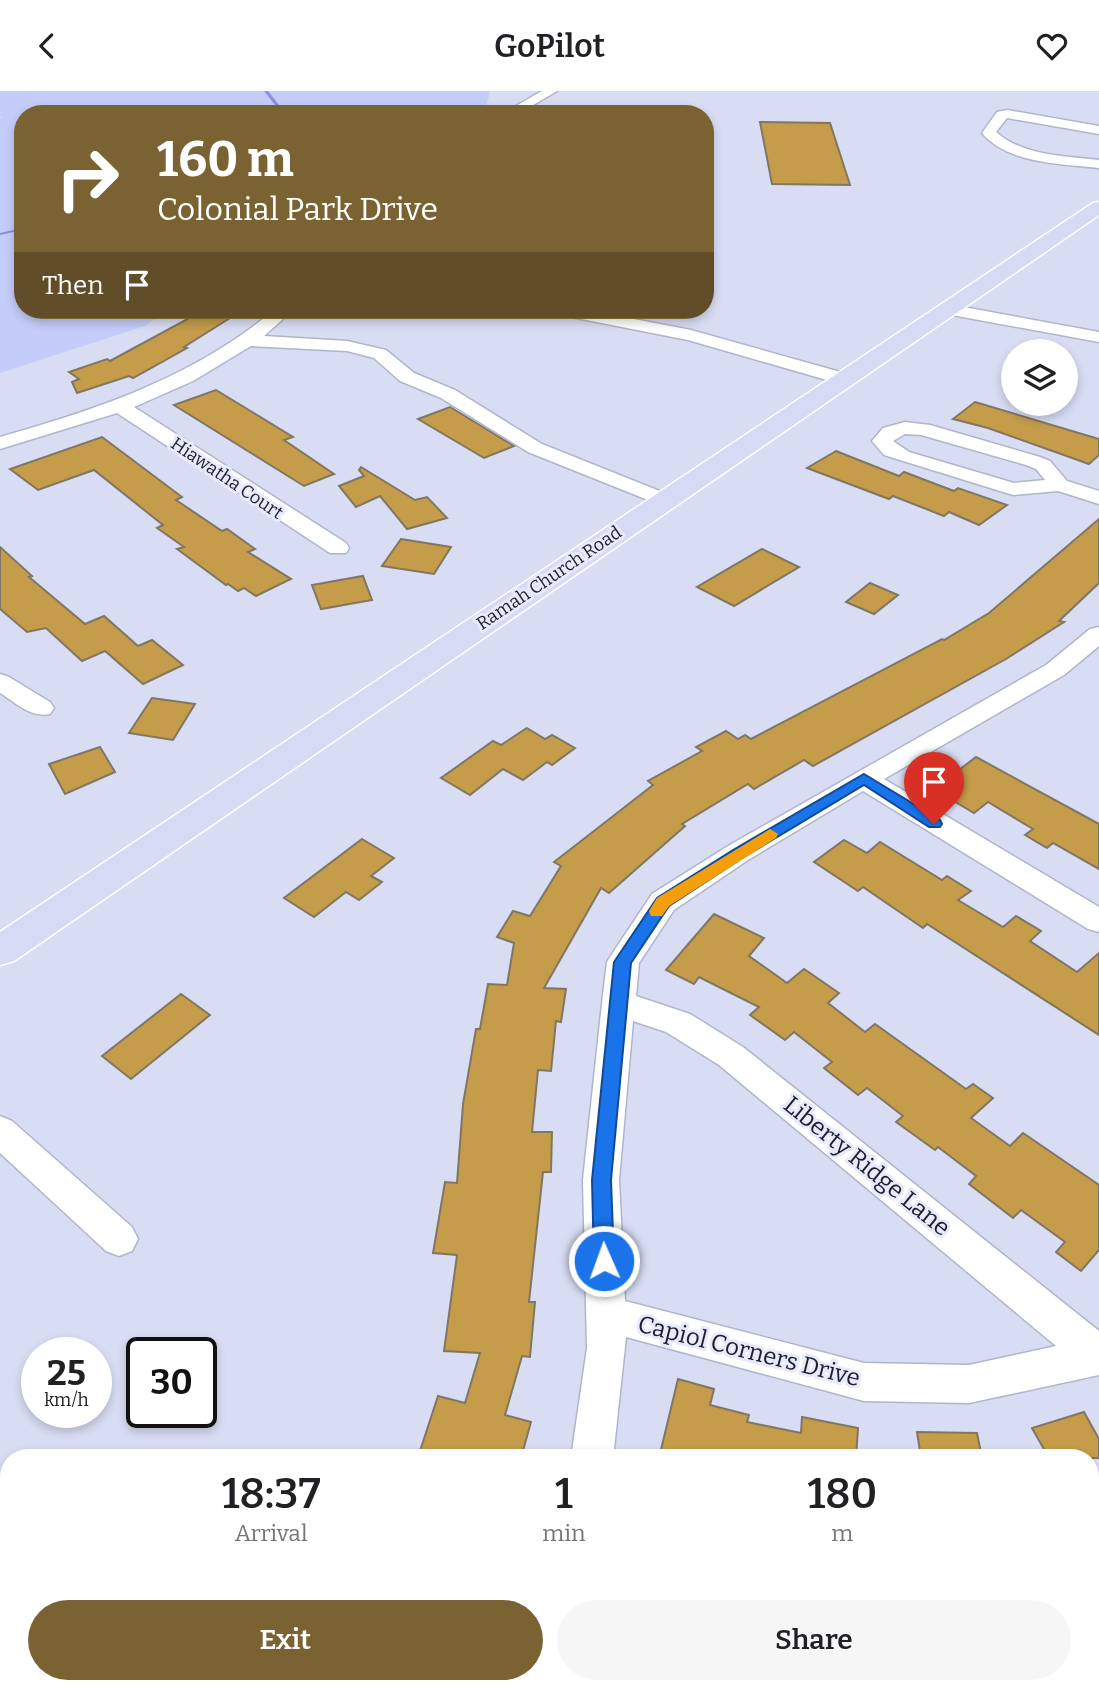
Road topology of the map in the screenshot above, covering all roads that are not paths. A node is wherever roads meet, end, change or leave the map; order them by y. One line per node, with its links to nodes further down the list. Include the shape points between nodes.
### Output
1 (551, 91): 2 (street)
2 (525, 105)
3 (1099, 130): 4 (street, via 1007,114 989,133 999,142 1035,154)
4 (1099, 164)
5 (1099, 207): 6 (main road, Ramah Church Road)
6 (947, 309): 9 (street); 11 (main road, Ramah Church Road)
7 (273, 319): 10 (street)
8 (608, 319): 11 (street, via 691,335)
9 (1099, 337)
10 (247, 340): 12 (street, via 193,374); 16 (street, via 367,349 407,377 448,394 535,448)
11 (844, 379): 16 (main road, Ramah Church Road)
12 (118, 405): 13 (street); 17 (street, Hiawatha Court)
13 (0, 443)
14 (1060, 485): 14 (street, via 1043,465 923,429 892,430 882,441 902,456 1013,489); 15 (street)
15 (1099, 498)
16 (665, 500): 23 (main road, Ramah Church Road)
17 (338, 548)
18 (1099, 634): 21 (street, via 1055,670)
19 (0, 682): 20 (street)
20 (41, 708)
21 (864, 779): 22 (street); 24 (street, via 663,902 622,962)
22 (1099, 921)
23 (0, 951)
24 (618, 1003): 27 (street, via 601,1180); 28 (street, Liberty Ridge Lane, via 678,1023 731,1056)
25 (0, 1131): 26 (street)
26 (119, 1239)
27 (606, 1314): 28 (street, Capiol Corners Drive, via 864,1382 969,1384); 29 (street, via 607,1347)
28 (1099, 1355)
29 (593, 1449)

